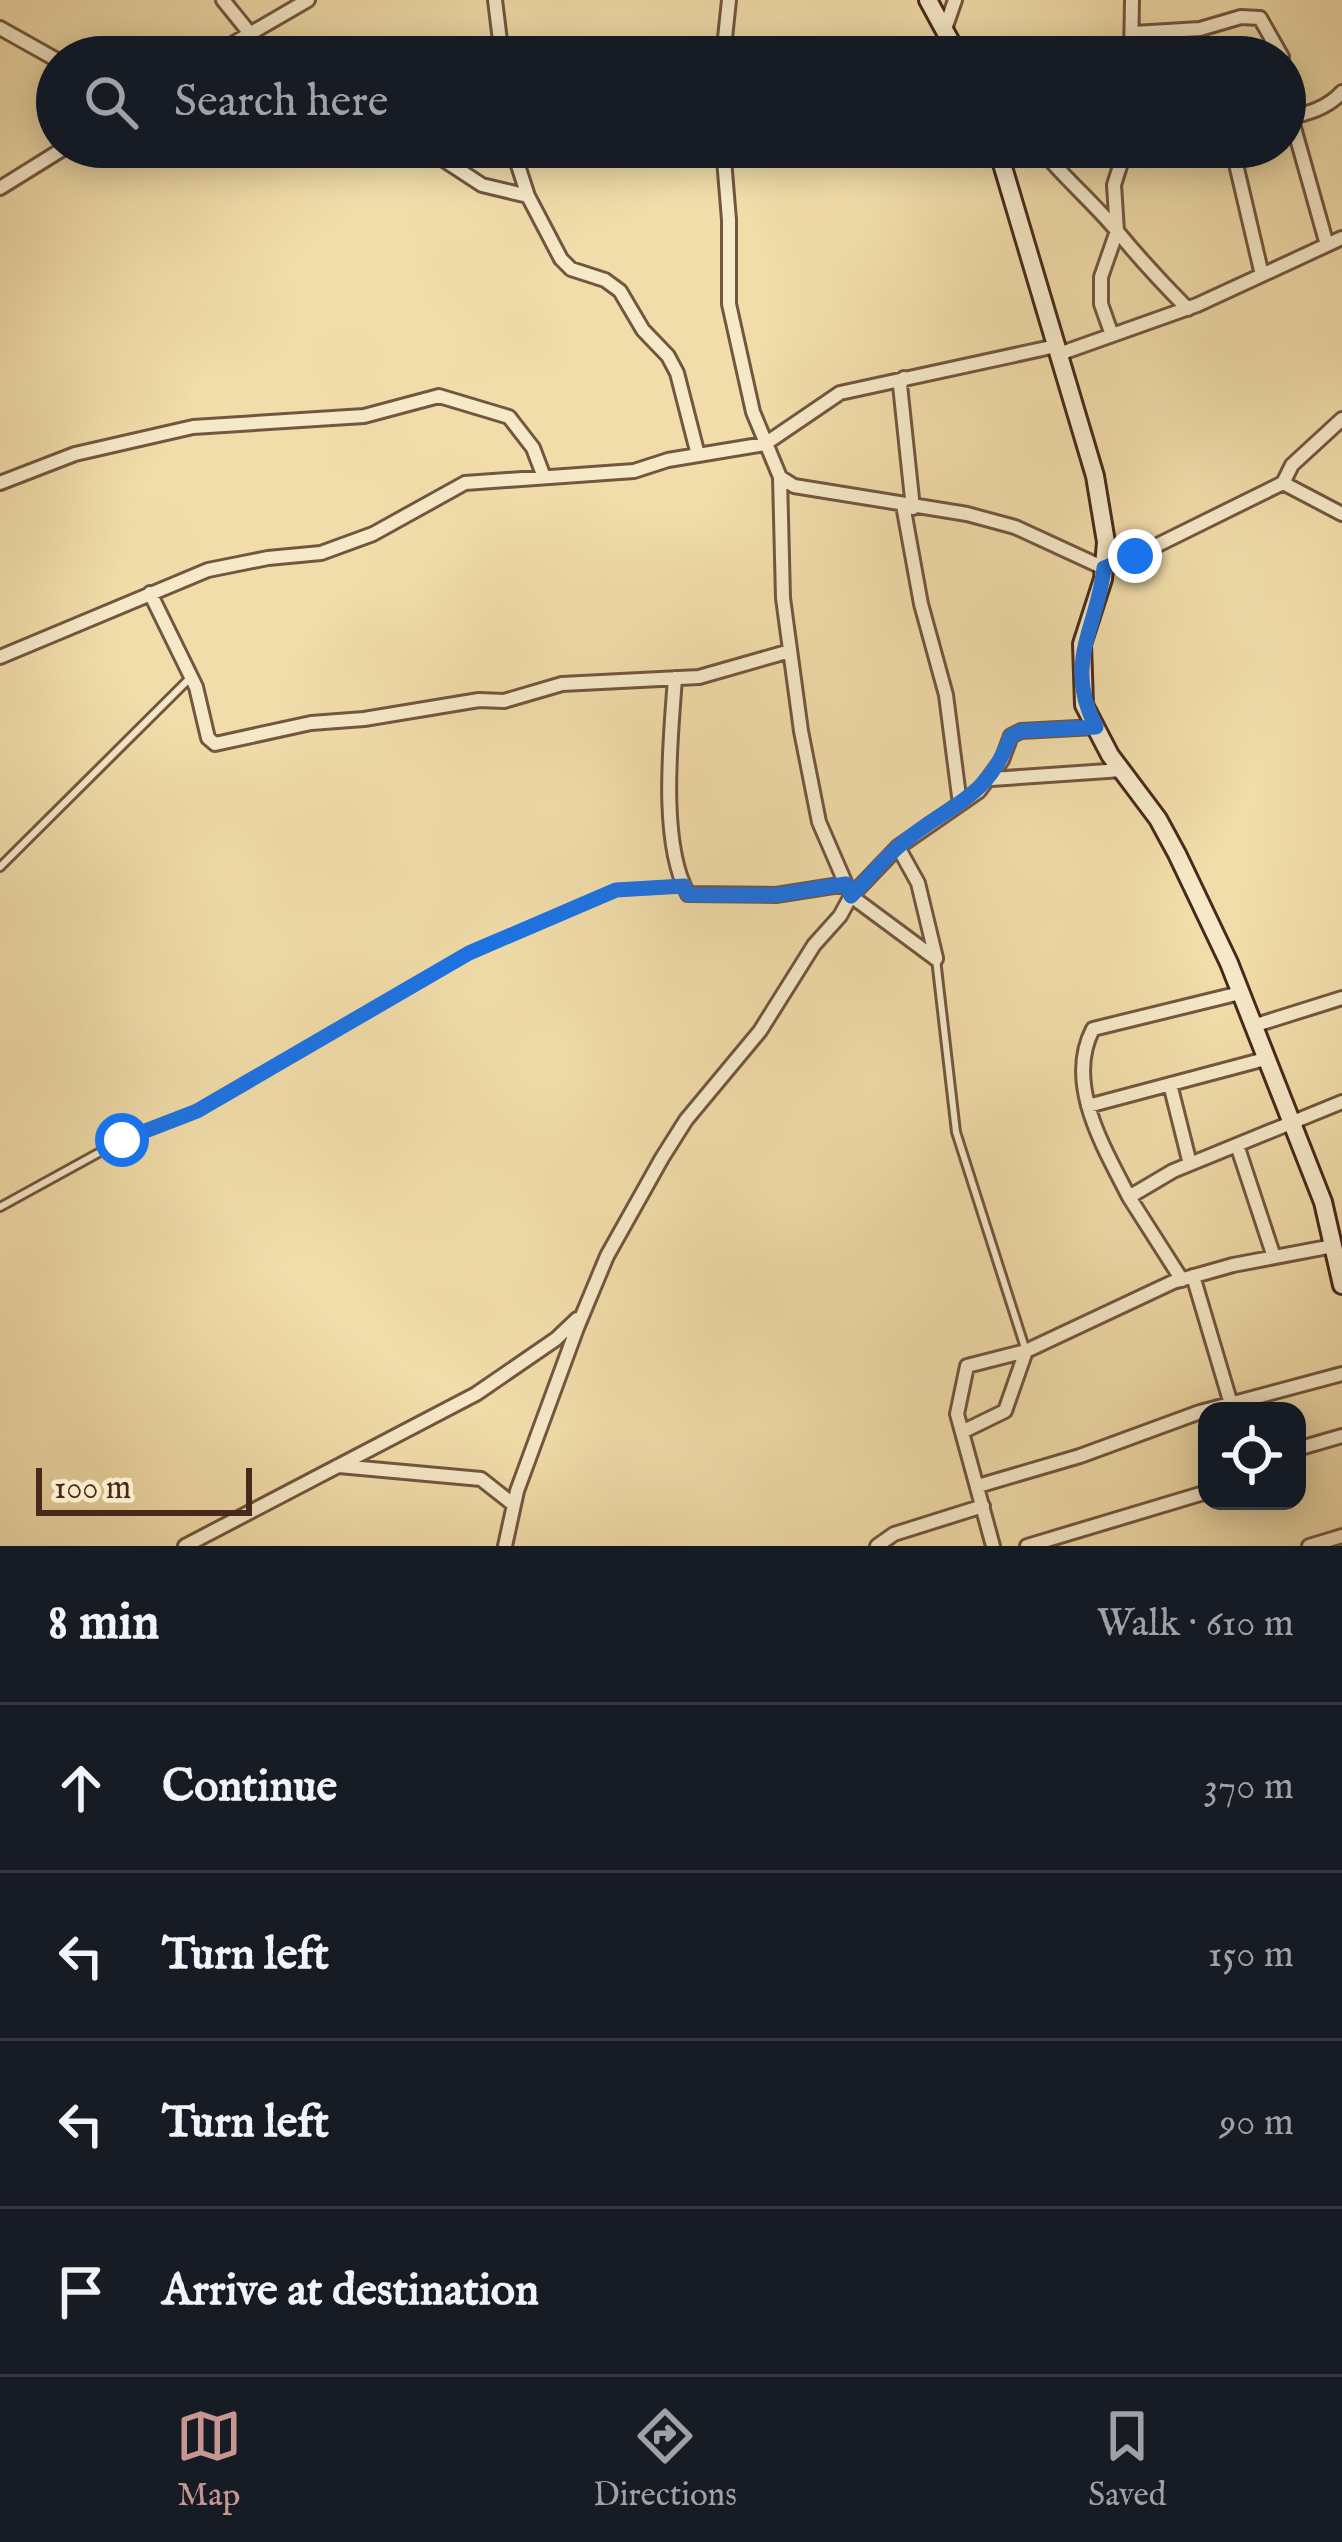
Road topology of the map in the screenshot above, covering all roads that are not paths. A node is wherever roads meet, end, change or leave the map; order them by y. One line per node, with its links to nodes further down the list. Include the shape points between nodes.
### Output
1 (223, 0): 9 (street)
2 (308, 0): 9 (street)
3 (495, 0): 12 (street)
4 (729, 0): 13 (street)
5 (928, 0): 14 (street)
6 (955, 0): 15 (street)
7 (1132, 0): 10 (street)
8 (0, 28): 17 (street)
9 (248, 34): 11 (street)
10 (1134, 34): 16 (street, via 1241,17 1260,18)
11 (245, 36)
12 (499, 36)
13 (725, 36)
14 (949, 36)
15 (953, 36)
16 (1270, 36)
17 (36, 48)
18 (1342, 92): 19 (street)
19 (1306, 112)
20 (36, 166): 29 (street)
21 (457, 168): 30 (street)
22 (519, 168): 30 (street)
23 (724, 168): 40 (street, via 729,304)
24 (1003, 168): 37 (street)
25 (1056, 168): 31 (street)
26 (1119, 168): 31 (street)
27 (1237, 168): 34 (street)
28 (1305, 168): 33 (street)
29 (0, 188)
30 (528, 196): 41 (street, via 561,260 620,291 668,356)
31 (1117, 230): 35 (street); 36 (street, via 1101,277)
32 (1342, 238): 33 (street)
33 (1327, 245): 34 (street)
34 (1262, 275): 35 (street)
35 (1188, 308): 36 (street)
36 (1112, 335): 37 (street)
37 (1058, 350): 38 (street); 48 (street, via 1095,476)
38 (904, 379): 40 (street, via 840,393); 46 (street)
39 (1342, 419): 45 (street)
40 (765, 444): 41 (street); 43 (street)
41 (698, 455): 42 (street)
42 (544, 477): 44 (street, via 508,417 439,396 364,416 194,427 75,454); 49 (street, via 465,483 321,553 227,565)
43 (780, 477): 46 (street); 50 (street)
44 (0, 482)
45 (1283, 482): 47 (street); 48 (street)
46 (908, 507): 48 (street, via 1015,527); 57 (street)
47 (1342, 514)
48 (1104, 568): 54 (street, via 1082,644 1084,705)
49 (150, 592): 51 (street); 52 (street)
50 (790, 651): 53 (street, via 725,672); 61 (street, via 819,822)
51 (0, 657)
52 (190, 677): 53 (street, via 215,744 311,723 504,701 562,685); 59 (lane)
53 (675, 677): 60 (street, via 668,805)
54 (1096, 727): 55 (street); 56 (street, via 1021,731)
55 (1121, 770): 56 (street); 63 (street, via 1177,854)
56 (991, 778): 57 (street)
57 (960, 804): 58 (street)
58 (898, 847): 61 (street); 62 (street, via 918,883)
59 (0, 867)
60 (684, 886): 61 (street, via 696,895); 74 (lane, via 616,890 469,953 197,1111 122,1140)
61 (848, 890): 62 (street); 80 (street, via 840,916 760,1031 674,1139)
62 (937, 959): 81 (lane, via 956,1132)
63 (1240, 993): 65 (street); 69 (street, via 1093,1029 1083,1066)
64 (1342, 998): 65 (street)
65 (1253, 1026): 66 (street)
66 (1265, 1059): 67 (street); 70 (street)
67 (1170, 1084): 69 (street); 72 (street)
68 (1342, 1102): 70 (street)
69 (1088, 1106): 73 (street)
70 (1290, 1123): 71 (street); 75 (street)
71 (1237, 1145): 72 (street); 76 (street)
72 (1190, 1164): 73 (street)
73 (1130, 1197): 78 (street)
74 (0, 1208)
75 (1333, 1246): 76 (street); 77 (street)
76 (1274, 1257): 78 (street)
77 (1340, 1266): 79 (street)
78 (1187, 1278): 81 (street); 83 (street)
79 (1342, 1286)
80 (585, 1310): 89 (street, via 476,1394); 92 (street)
81 (1026, 1351): 86 (street, via 1005,1411); 86 (street, via 967,1366 956,1410)
82 (1342, 1374): 84 (street)
83 (1230, 1402)
84 (1261, 1402)
85 (1198, 1415): 90 (street)
86 (962, 1432): 90 (street)
87 (1342, 1436): 88 (street)
88 (1306, 1446)
89 (338, 1466): 92 (street, via 481,1480); 95 (street)
90 (979, 1486): 93 (street)
91 (1198, 1495): 99 (street)
92 (514, 1505): 96 (street)
93 (983, 1506): 97 (street); 98 (street)
94 (1342, 1536): 100 (street)
95 (185, 1546)
96 (506, 1546)
97 (877, 1546)
98 (993, 1546)
99 (1027, 1546)
100 (1310, 1546)

